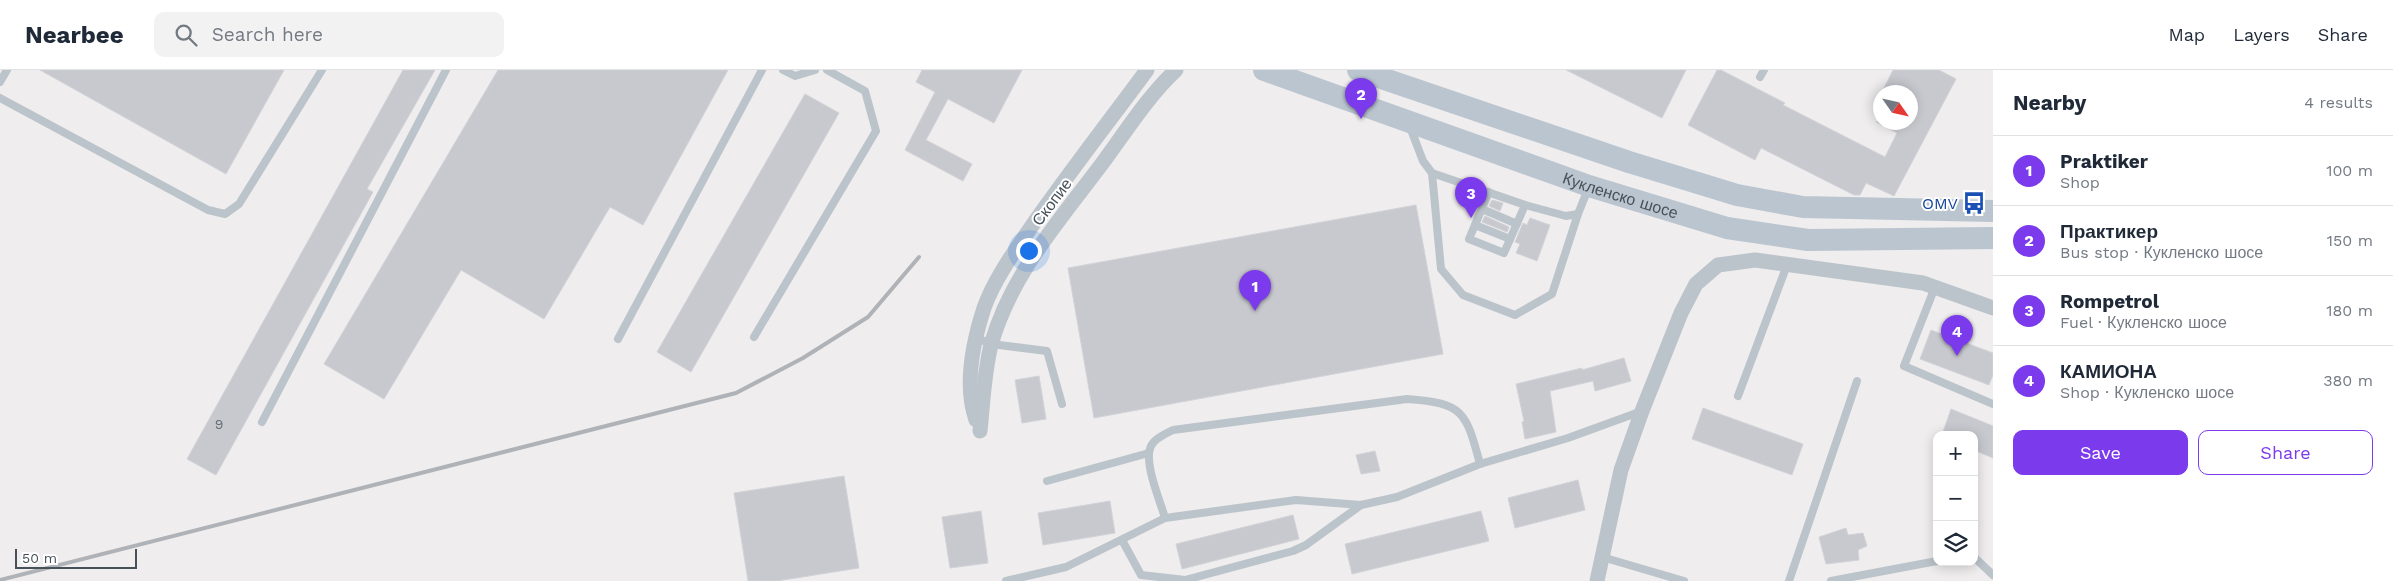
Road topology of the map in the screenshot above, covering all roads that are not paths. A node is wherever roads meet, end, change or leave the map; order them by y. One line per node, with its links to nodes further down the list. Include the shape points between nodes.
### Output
1 (7, 70): 12 (lane)
2 (322, 70): 13 (lane, via 239,204 225,214 208,210)
3 (446, 70): 40 (lane)
4 (762, 70): 33 (lane)
5 (782, 70): 6 (lane, via 795,76)
6 (815, 70)
7 (827, 70): 31 (lane, via 866,91 876,131)
8 (1147, 70): 18 (street)
9 (1176, 70): 22 (street, Скопие)
10 (1264, 70): 14 (main road, Кукленско шосе)
11 (1358, 70): 21 (main road, Кукленско шосе, via 1737,195 1803,207)
12 (0, 82)
13 (0, 98)
14 (1409, 123): 15 (lane, via 1423,161); 16 (main road, Кукленско шосе)
15 (1432, 173): 17 (lane); 23 (lane, via 1442,269 1463,295 1515,315 1552,294)
16 (1590, 186): 23 (lane); 26 (main road, Кукленско шосе, via 1727,228 1808,240)
17 (1489, 192): 19 (lane); 20 (lane)
18 (1050, 201): 22 (street); 32 (street, via 998,279)
19 (1525, 205): 23 (lane, via 1566,216); 24 (lane)
20 (1482, 209): 24 (lane); 25 (lane)
21 (1993, 212)
22 (1064, 214): 34 (street, Скопие, via 1012,290)
23 (1578, 214)
24 (1517, 224): 27 (lane)
25 (1475, 225): 27 (lane); 27 (lane, via 1469,239 1504,253)
26 (1993, 238)
27 (1510, 239)
28 (1787, 265): 29 (street); 36 (lane); 39 (street, via 1755,260 1718,265 1696,284)
29 (1935, 287): 30 (street); 38 (lane, via 1904,366)
30 (1993, 308)
31 (754, 337)
32 (976, 338): 34 (lane); 34 (street, Скопие, via 971,396 980,431)
33 (618, 339)
34 (992, 344): 37 (lane, via 1047,351)
35 (1858, 381): 54 (lane)
36 (1738, 396)
37 (1062, 404)
38 (1993, 404)
39 (1642, 411): 42 (lane, via 1568,438); 47 (street, via 1621,470)
40 (262, 422)
41 (1149, 453): 42 (lane, via 1158,438 1173,430 1407,400 1436,401 1458,411 1470,426); 43 (lane); 45 (lane, via 1148,460)
42 (1480, 464): 44 (lane, via 1397,497)
43 (1047, 481)
44 (1361, 505): 45 (lane, via 1296,500); 46 (lane, via 1293,551 1185,580 1141,575)
45 (1165, 518): 46 (lane)
46 (1122, 540): 51 (lane, via 1066,567)
47 (1602, 557): 52 (street); 53 (lane)
48 (1933, 562): 55 (lane)
49 (1978, 562): 50 (lane)
50 (1993, 575)
51 (1006, 581)
52 (1597, 581)
53 (1684, 581)
54 (1790, 581)
55 (1831, 581)

